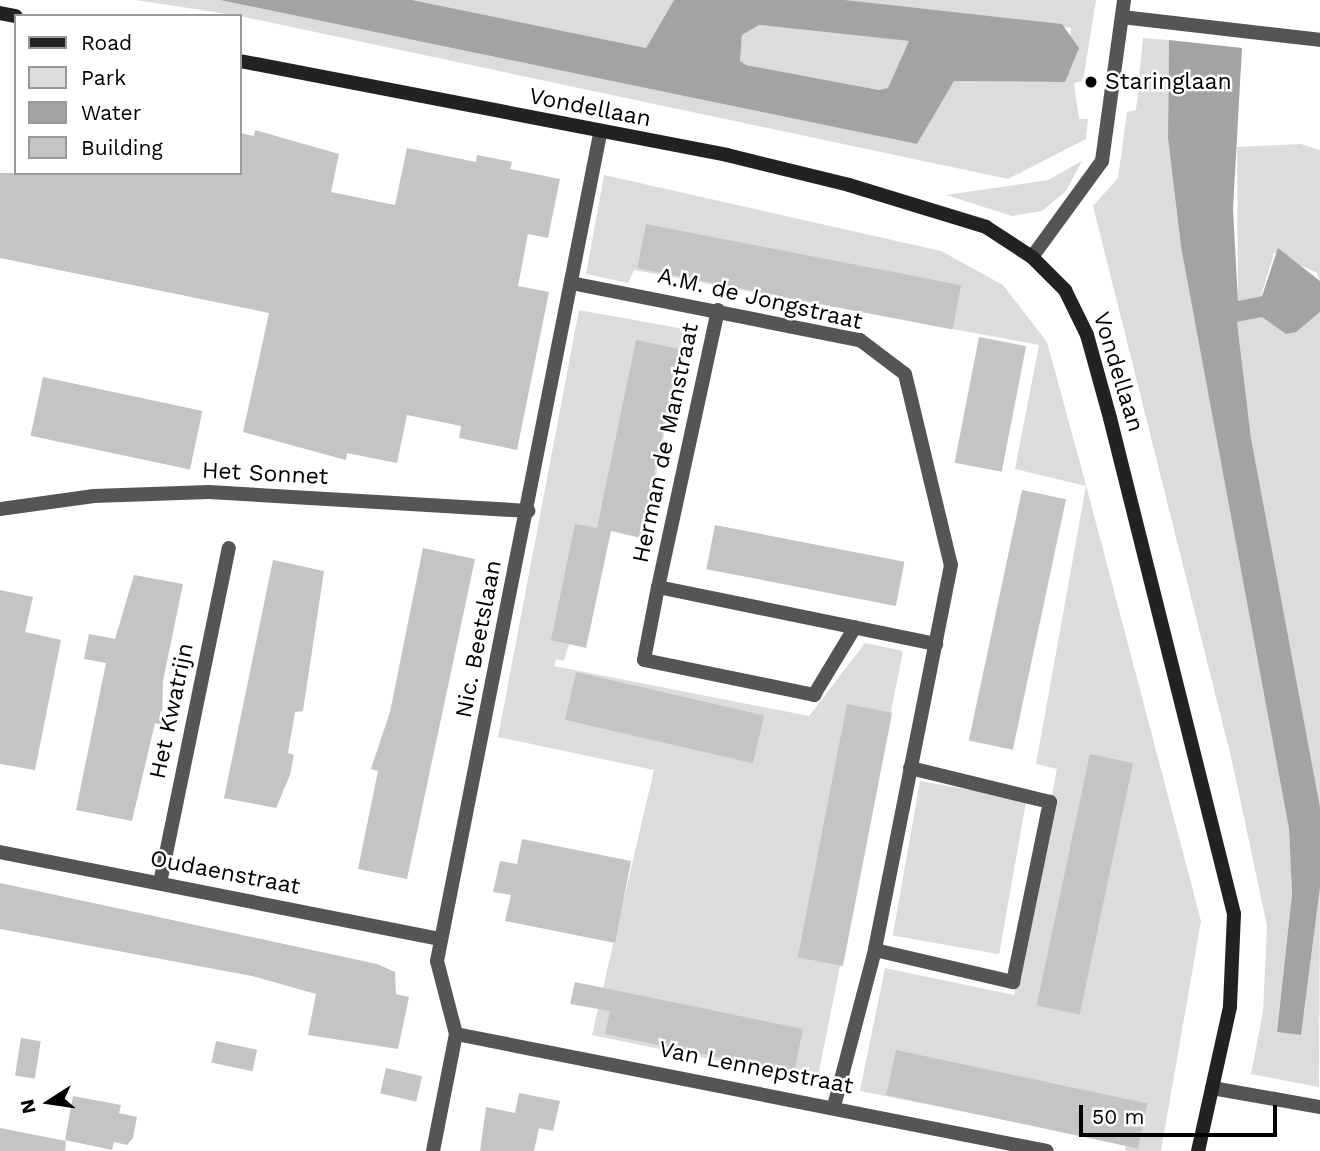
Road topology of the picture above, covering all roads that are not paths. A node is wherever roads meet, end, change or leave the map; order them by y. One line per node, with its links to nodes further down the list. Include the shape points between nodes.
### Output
1 (1124, 0): 2 (street)
2 (1122, 17): 3 (street); 6 (street, via 1102,161)
3 (1320, 40)
4 (242, 61): 5 (street, Vondellaan)
5 (600, 134): 6 (street, Vondellaan, via 727,155 945,212 986,227); 7 (street, Nic. Beetslaan)
6 (1032, 257): 21 (street, Vondellaan, via 1065,290 1087,335 1234,914 1230,1007)
7 (571, 283): 8 (street, A.M. de Jongstraat); 10 (street, Nic. Beetslaan)
8 (718, 310): 12 (street, Herman de Manstraat); 14 (street, A.M. de Jongstraat, via 860,340 905,374 951,565)
9 (0, 509): 10 (street, Het Sonnet, via 94,496 209,492)
10 (528, 511): 18 (street, Nic. Beetslaan)
11 (229, 548): 17 (street, Het Kwatrijn)
12 (658, 587): 13 (street, Herman de Manstraat); 13 (street, Herman de Manstraat, via 644,660 801,693 814,695)
13 (855, 627): 14 (street, Herman de Manstraat)
14 (936, 645): 15 (street, A.M. de Jongstraat)
15 (910, 768): 19 (street, A.M. de Jongstraat); 19 (street, via 1050,802 1013,982)
16 (0, 852): 17 (street, Oudaenstraat)
17 (160, 883): 18 (street, Oudaenstraat)
18 (441, 939): 20 (street, Nic. Beetslaan, via 437,961)
19 (875, 950): 22 (street, A.M. de Jongstraat)
20 (456, 1034): 22 (street, Van Lennepstraat); 24 (street, Nic. Beetslaan)
21 (1212, 1088): 23 (street); 26 (street, Vondellaan)
22 (834, 1106): 25 (street, Van Lennepstraat)
23 (1320, 1107)
24 (433, 1151)
25 (1047, 1151)
26 (1198, 1151)

